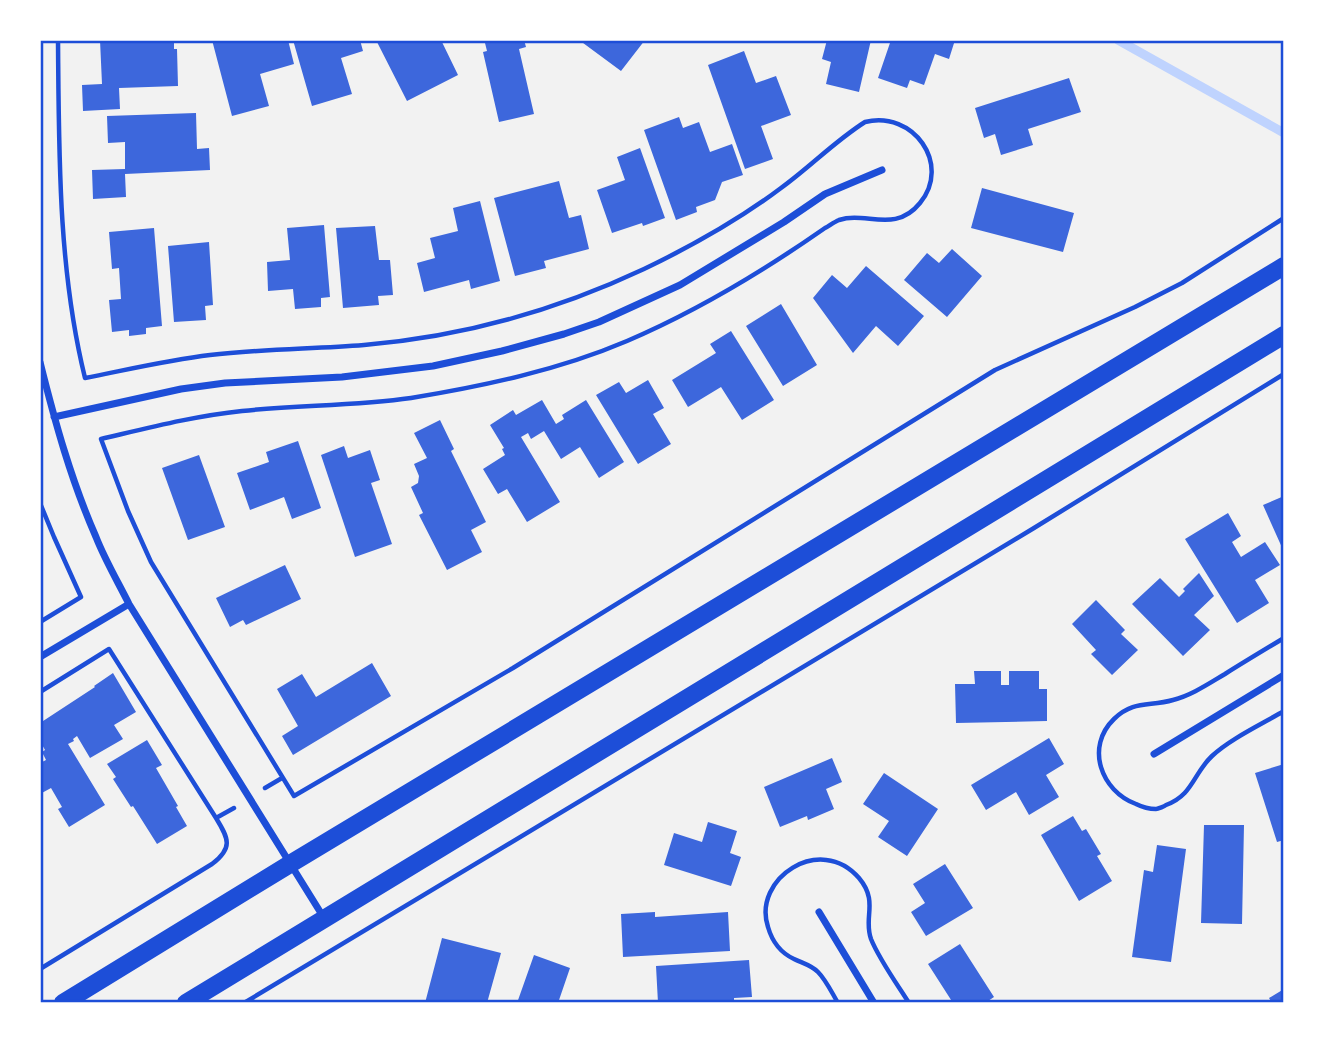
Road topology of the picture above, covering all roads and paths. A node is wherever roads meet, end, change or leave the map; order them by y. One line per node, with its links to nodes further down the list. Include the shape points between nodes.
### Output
1 (58, 40): 3 (path, via 62,232 85,378 209,355 365,345 491,324 591,292 681,250 781,188 864,122 886,120 905,126 928,153 930,183 910,212 889,220 839,220 688,313 588,355 521,376 411,398 219,414 101,439 151,562 294,796 525,661 995,370 1182,283)
2 (882, 170): 8 (street, via 825,194 680,285 564,334 433,366 342,377 225,383)
3 (1284, 218)
4 (1284, 266): 16 (main road)
5 (1284, 335): 18 (main road)
6 (40, 362): 8 (street)
7 (1284, 374): 22 (path)
8 (54, 417): 10 (street, via 88,518)
9 (40, 503): 11 (path, via 81,597)
10 (129, 604): 12 (street); 16 (street)
11 (40, 622)
12 (40, 657)
13 (1284, 675): 15 (street)
14 (40, 692): 19 (path, via 109,649 227,839 219,859)
15 (1154, 754)
16 (290, 864): 18 (street); 20 (main road)
17 (819, 912): 23 (street)
18 (325, 919): 21 (main road)
19 (40, 969)
20 (63, 1003)
21 (186, 1003)
22 (244, 1003)
23 (874, 1003)

